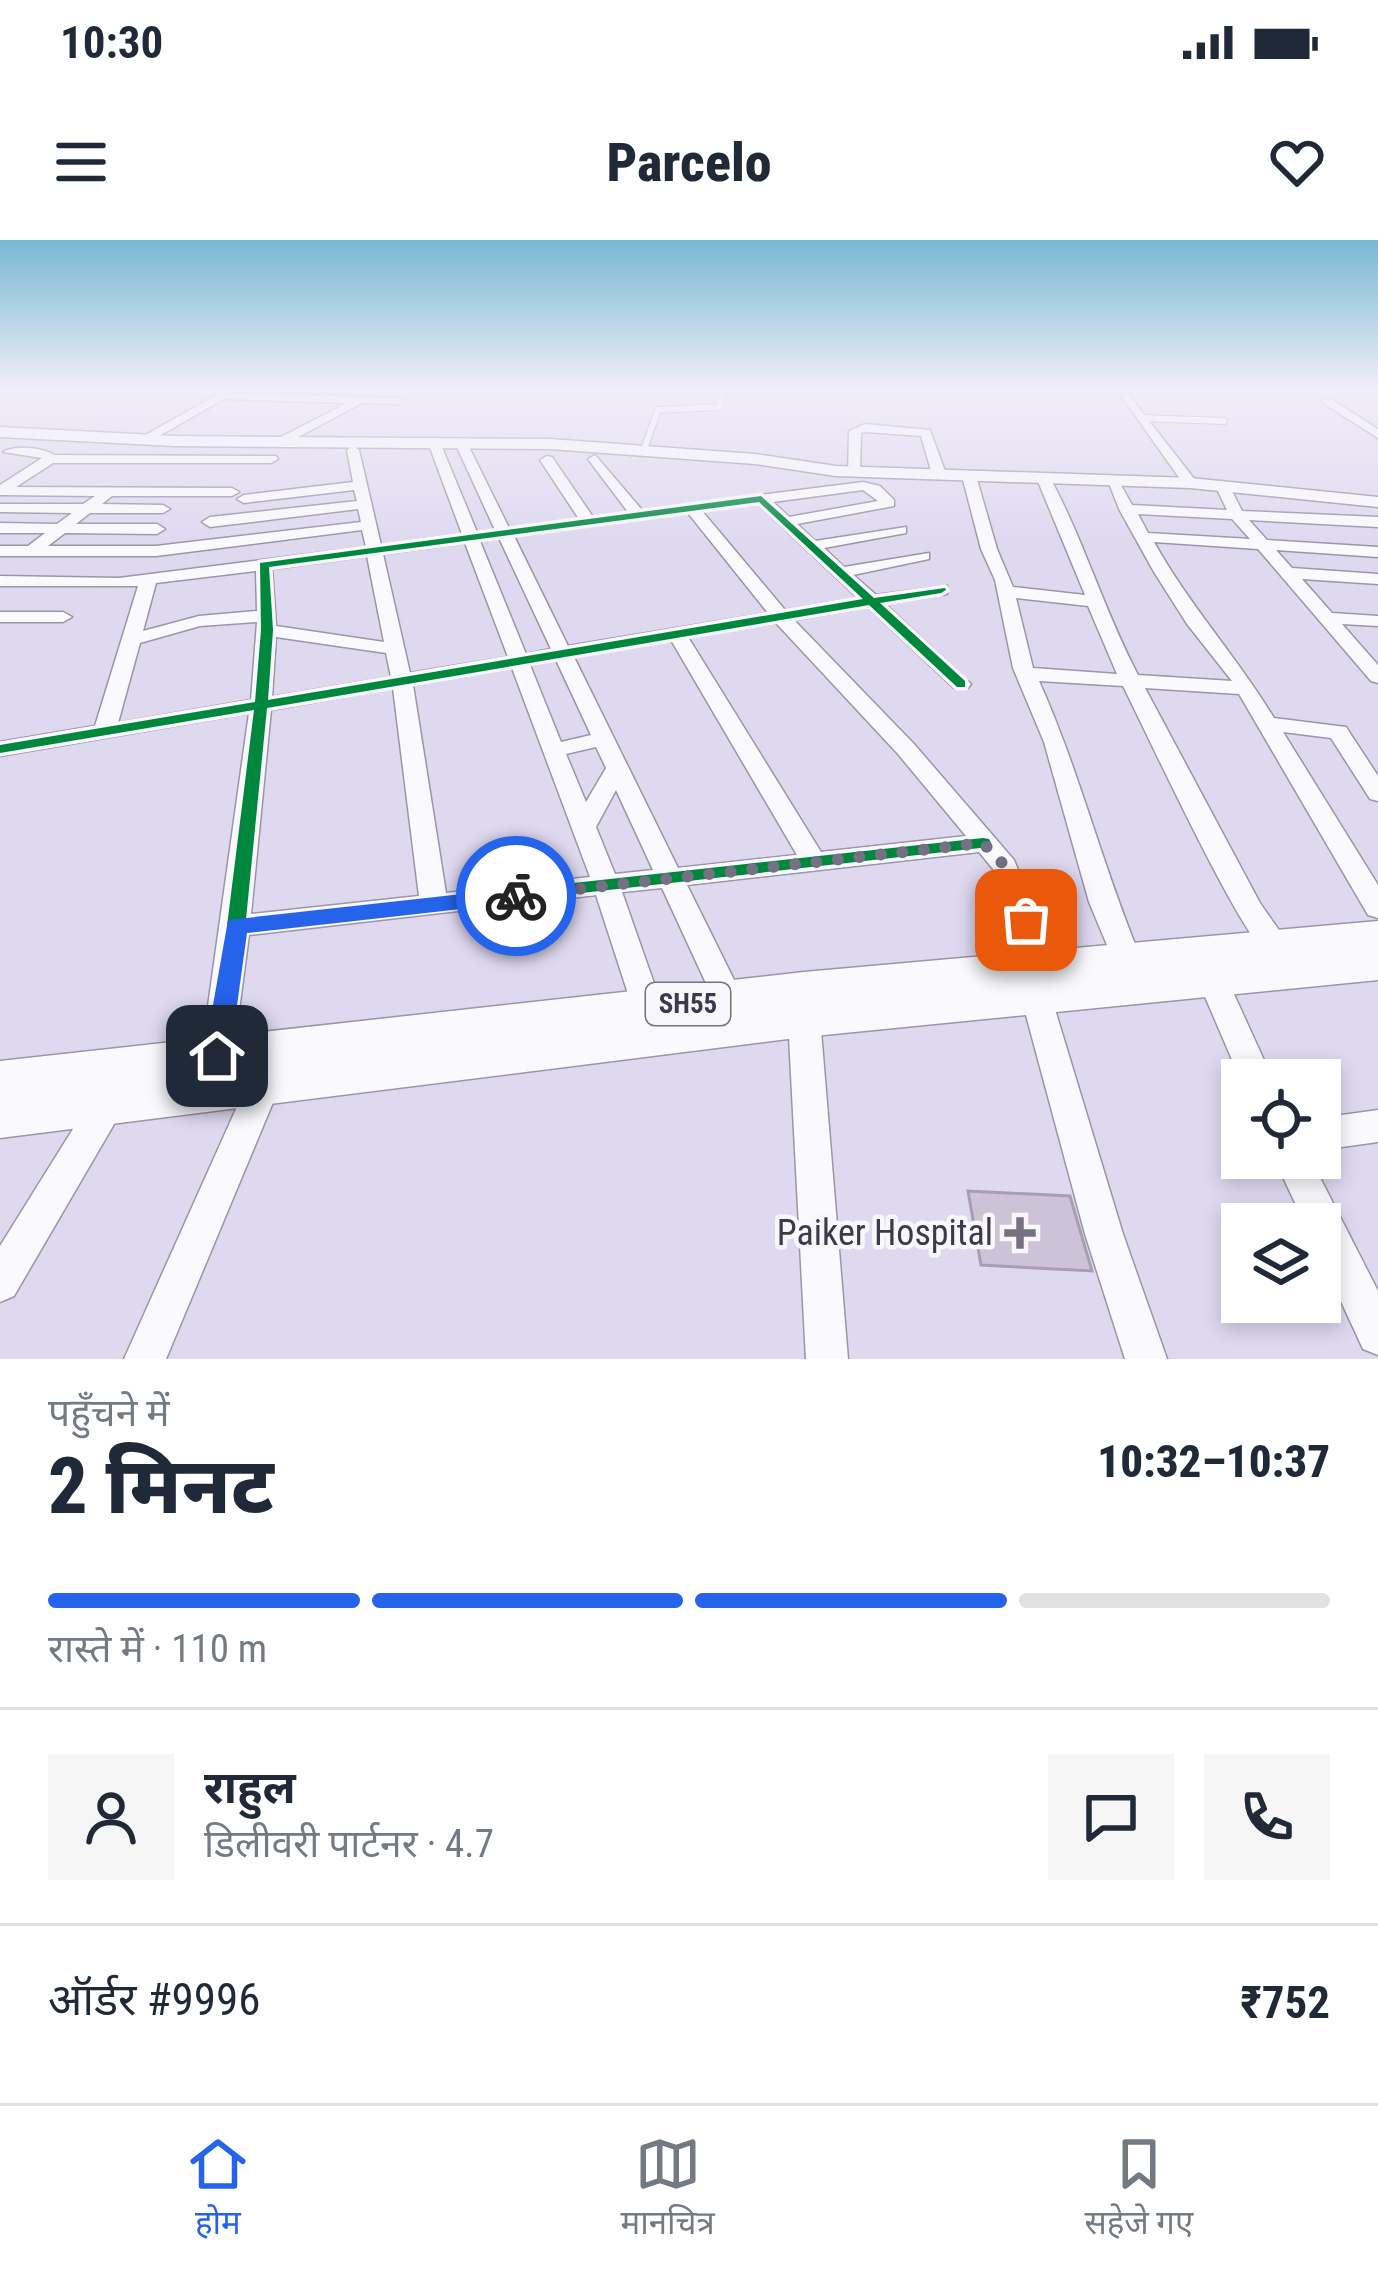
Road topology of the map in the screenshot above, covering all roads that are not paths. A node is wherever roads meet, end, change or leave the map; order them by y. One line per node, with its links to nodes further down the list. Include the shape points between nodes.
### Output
1 (169, 440): 8 (street)
2 (261, 440): 8 (street)
3 (292, 440): 9 (street)
4 (647, 440): 13 (lane)
5 (855, 440): 19 (street)
6 (928, 440): 21 (street)
7 (1158, 440): 28 (street)
8 (174, 441): 15 (street)
9 (435, 445): 10 (street); 51 (street)
10 (461, 445): 13 (street); 50 (street)
11 (353, 450): 34 (street)
12 (9, 452): 14 (street)
13 (643, 452): 19 (street)
14 (50, 456): 15 (street); 20 (street)
15 (151, 458): 16 (street); 23 (street)
16 (271, 459)
17 (595, 459): 40 (street)
18 (547, 460): 42 (street)
19 (853, 472): 21 (street)
20 (27, 474): 22 (street); 23 (street); 30 (street)
21 (940, 474): 25 (street)
22 (0, 475)
23 (130, 475): 24 (street); 31 (street)
24 (254, 475)
25 (970, 476): 26 (street); 69 (street)
26 (1044, 479): 27 (street); 71 (street)
27 (1112, 481): 28 (street); 39 (street)
28 (1190, 483): 29 (street)
29 (1222, 485): 33 (street); 41 (street)
30 (0, 491): 31 (street)
31 (110, 492): 34 (street); 37 (street)
32 (761, 499): 35 (street); 44 (street); 44 (street, via 863,486 890,503)
33 (1378, 502)
34 (365, 504): 43 (street); 55 (street); 57 (street, via 156,551)
35 (691, 507): 40 (street); 74 (street)
36 (0, 508): 37 (street)
37 (87, 509): 38 (street); 47 (street)
38 (163, 509)
39 (1126, 509): 41 (street); 52 (street)
40 (638, 514): 42 (street)
41 (1237, 515): 45 (street); 53 (street)
42 (588, 520): 50 (street)
43 (210, 522)
44 (786, 522): 54 (street)
45 (1378, 522)
46 (0, 528): 47 (street)
47 (62, 528): 48 (street); 57 (street)
48 (158, 529)
49 (902, 530): 54 (street)
50 (504, 532): 51 (street); 66 (street)
51 (470, 536): 55 (street); 67 (street)
52 (1142, 537): 53 (street); 88 (street)
53 (1261, 544): 58 (street); 62 (street)
54 (812, 546): 61 (street)
55 (375, 549): 60 (street); 80 (street)
56 (0, 551): 57 (street)
57 (32, 551): 63 (street)
58 (1378, 552)
59 (923, 556): 61 (street)
60 (264, 565): 64 (street); 77 (street)
61 (840, 573): 70 (street)
62 (1287, 573): 65 (street); 75 (street)
63 (0, 579): 64 (street)
64 (149, 579): 79 (street)
65 (1378, 579)
66 (524, 581): 67 (street); 81 (street)
67 (490, 586): 82 (street)
68 (940, 590): 70 (street)
69 (1005, 592): 71 (street); 83 (street)
70 (870, 601): 74 (street); 87 (street)
71 (1096, 602): 86 (street)
72 (0, 616): 73 (street)
73 (63, 617)
74 (781, 617): 78 (street); 98 (street)
75 (1328, 618): 76 (street); 84 (street)
76 (1378, 621)
77 (267, 623): 79 (street, via 199,621); 80 (street); 89 (street)
78 (677, 634): 81 (street); 99 (street)
79 (131, 640): 91 (street)
80 (395, 649): 85 (street)
81 (560, 653): 82 (street); 92 (street)
82 (519, 661): 85 (street); 94 (street)
83 (1026, 674): 86 (street); 107 (street)
84 (1378, 677)
85 (402, 681): 89 (street); 102 (street)
86 (1134, 683): 88 (street); 106 (street, via 1249,909)
87 (961, 684)
88 (1245, 688): 90 (street)
89 (261, 705): 91 (street); 104 (street)
90 (1265, 723): 96 (street, via 1338,732); 103 (street)
91 (104, 732): 93 (street)
92 (603, 739): 94 (street); 95 (street)
93 (0, 749)
94 (554, 749): 97 (street)
95 (617, 767): 97 (street); 100 (street)
96 (1378, 794)
97 (584, 826): 101 (street)
98 (983, 843): 99 (street); 110 (street, via 1018,893 1035,946)
99 (815, 863): 100 (street)
100 (674, 880): 101 (street); 111 (street)
101 (607, 886): 102 (street); 111 (street)
102 (434, 905): 104 (street)
103 (1378, 908)
104 (236, 926): 113 (street)
105 (1378, 937): 106 (main road, SH55)
106 (1276, 946): 107 (main road, SH55)
107 (1126, 961): 110 (main road, SH55)
108 (1378, 963): 109 (main road, SH55)
109 (1212, 978): 110 (main road, SH55); 114 (street)
110 (1032, 980): 111 (main road, SH55); 112 (main road, SH55); 126 (street)
111 (691, 1010): 112 (main road, SH55); 113 (main road, SH55); 115 (main road, SH55)
112 (804, 1018): 125 (street)
113 (217, 1056): 116 (main road, SH55)
114 (1247, 1059)
115 (265, 1081): 117 (main road, SH55); 124 (street)
116 (0, 1083)
117 (108, 1102): 118 (main road, SH55); 122 (street)
118 (0, 1115)
119 (1378, 1126): 120 (street)
120 (1341, 1131)
121 (1302, 1179): 123 (street)
122 (0, 1282)
123 (1378, 1334)
124 (145, 1359)
125 (826, 1359)
126 (1146, 1359)

